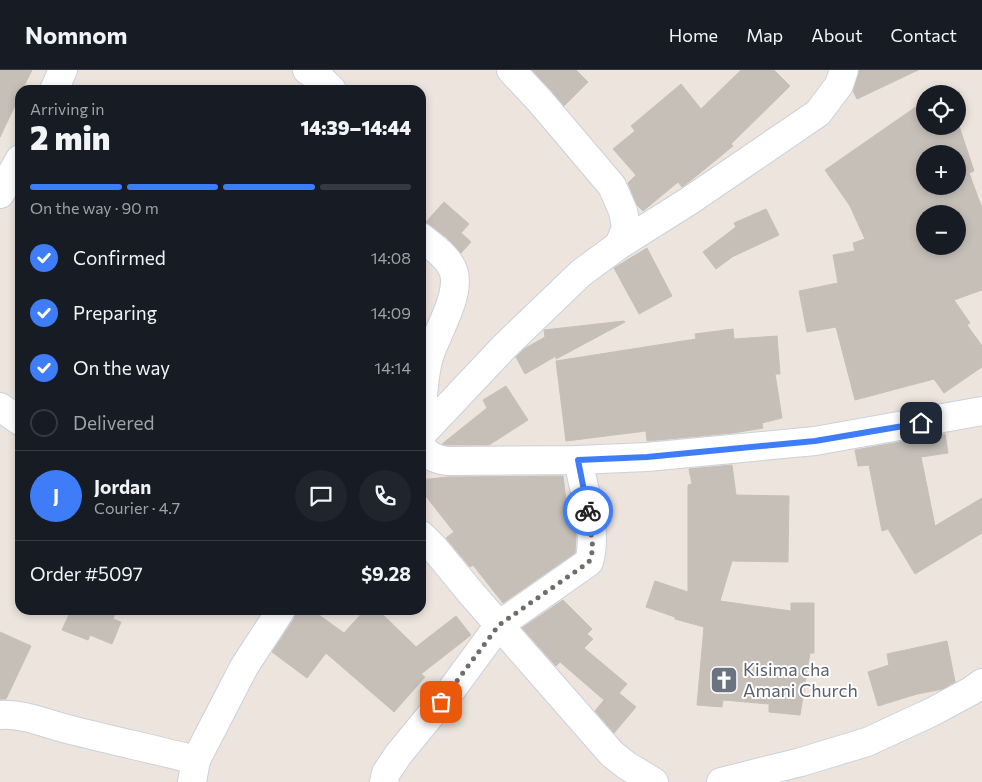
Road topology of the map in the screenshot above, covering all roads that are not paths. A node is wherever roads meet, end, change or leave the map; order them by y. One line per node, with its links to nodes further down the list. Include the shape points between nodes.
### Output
1 (63, 70): 5 (street)
2 (307, 70): 6 (street)
3 (511, 70): 10 (street, via 612,186 623,211 626,228)
4 (844, 70): 10 (street, via 839,85 818,113)
5 (56, 85)
6 (327, 85)
7 (15, 168): 8 (street)
8 (0, 194)
9 (426, 241): 11 (street, via 446,258 454,272 455,287 428,358)
10 (619, 245): 15 (street, via 581,273 504,347)
11 (426, 373)
12 (0, 408): 14 (street)
13 (982, 412): 17 (street, via 815,441 647,457)
14 (15, 418)
15 (426, 430)
16 (426, 453): 17 (street, via 447,461)
17 (578, 460): 20 (street, via 593,549 589,562)
18 (426, 540): 20 (street)
19 (278, 615): 23 (street, via 244,667)
20 (499, 625): 25 (street, via 398,755); 26 (street, via 612,754)
21 (982, 683): 24 (street, via 932,712)
22 (0, 715): 23 (street, via 11,714 137,745)
23 (194, 771)
24 (801, 772): 27 (street)
25 (384, 782)
26 (654, 782)
27 (721, 782)

